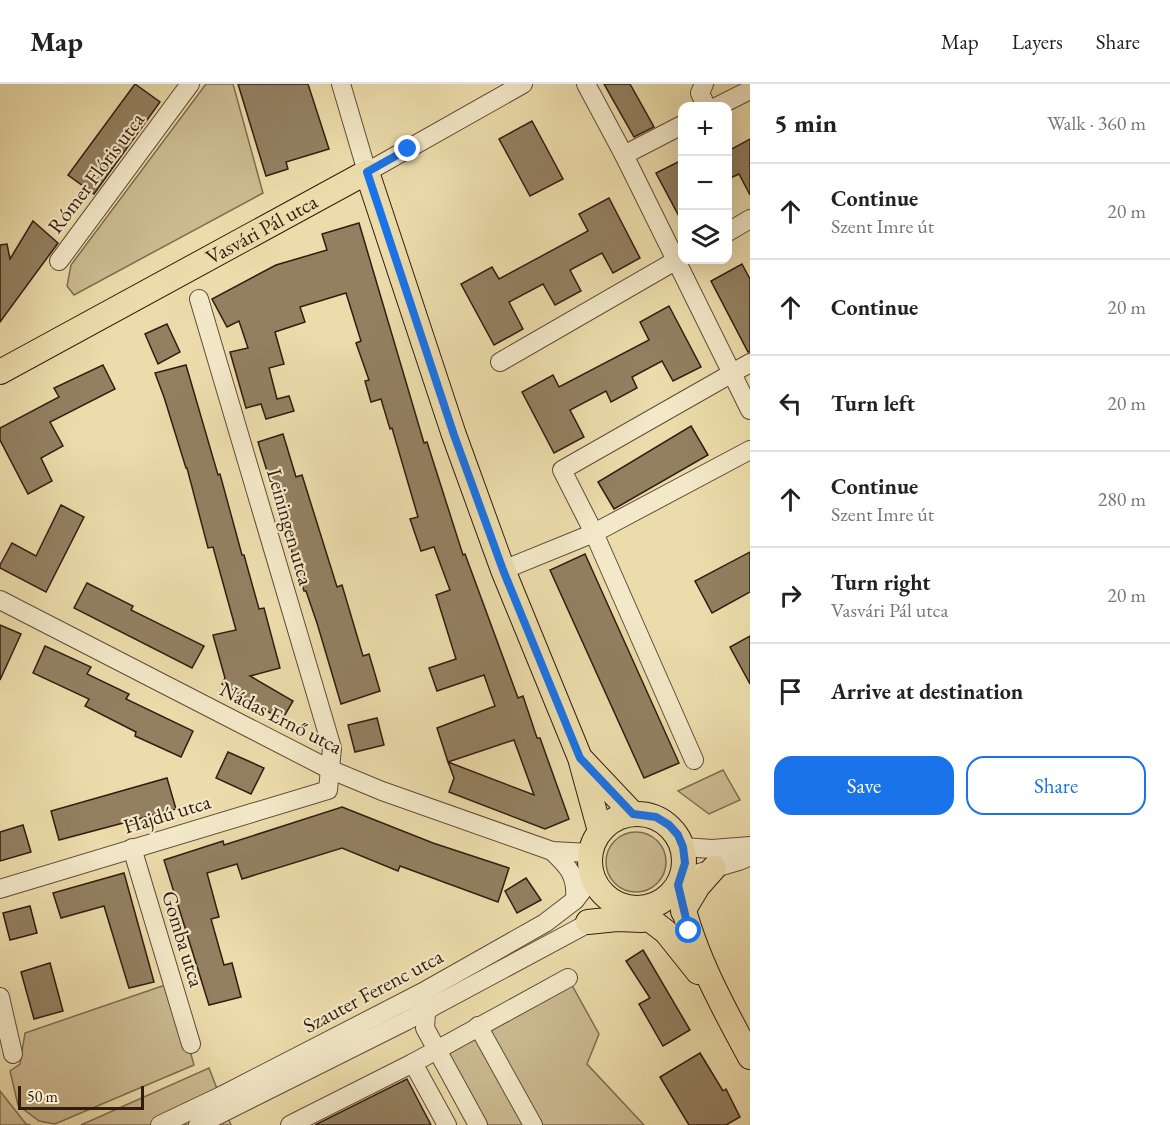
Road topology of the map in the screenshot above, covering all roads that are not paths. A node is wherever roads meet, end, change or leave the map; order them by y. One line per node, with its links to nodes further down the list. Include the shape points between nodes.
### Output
1 (190, 84): 14 (street, Rómer Flóris utca)
2 (341, 84): 9 (street)
3 (523, 84): 9 (street, Vasvári Pál utca)
4 (586, 84): 8 (street)
5 (750, 90): 6 (street)
6 (726, 102)
7 (678, 127): 8 (street)
8 (624, 155): 12 (street)
9 (367, 172): 19 (main road, Vasvári Pál utca); 24 (main road)
10 (750, 219): 11 (street)
11 (732, 230)
12 (678, 257)
13 (678, 260): 17 (street)
14 (59, 261)
15 (681, 264): 20 (street)
16 (199, 299): 28 (street, Leiningen utca, via 332,748)
17 (500, 362)
18 (750, 363): 20 (street)
19 (0, 372)
20 (731, 374): 21 (street); 23 (street, via 562,470)
21 (750, 410)
22 (750, 450): 23 (street)
23 (594, 533): 24 (street); 27 (street)
24 (503, 570): 26 (main road)
25 (0, 600): 28 (street, Nádas Ernő utca)
26 (580, 758): 29 (main road); 30 (main road)
27 (694, 760)
28 (329, 769): 33 (street, Hajdú utca, via 328,790); 34 (street, Nádas Ernő utca)
29 (633, 814): 30 (main road, via 611,821); 32 (main road, via 656,817 669,825)
30 (600, 831): 36 (main road)
31 (750, 846): 32 (street)
32 (683, 847): 38 (main road, via 685,863)
33 (132, 848): 39 (street, Hajdú utca); 52 (street, Gomba utca)
34 (552, 851): 36 (street, Nádas Ernő utca); 40 (street, Nádas Ernő utca, via 566,863 574,879)
35 (750, 856): 37 (street)
36 (591, 865): 40 (street, Szauter Ferenc utca); 41 (main road, via 600,890 611,900)
37 (714, 868): 38 (street); 42 (main road)
38 (680, 881): 41 (main road, via 657,904); 42 (main road)
39 (0, 889)
40 (575, 900): 57 (street, Szauter Ferenc utca, via 546,923 423,992)
41 (630, 907): 43 (street, Szauter Ferenc utca); 44 (main road)
42 (683, 911): 46 (main road)
43 (588, 922): 44 (main road, via 641,919); 48 (street, Szauter Ferenc utca)
44 (666, 932): 46 (main road)
45 (568, 978): 50 (street)
46 (714, 992): 55 (main road)
47 (0, 997): 54 (street)
48 (431, 1007): 49 (street, Szauter Ferenc utca); 51 (street, via 426,1013)
49 (406, 1021): 51 (street); 58 (street, Szauter Ferenc utca)
50 (478, 1026): 53 (street); 62 (street)
51 (425, 1028): 53 (street)
52 (191, 1044)
53 (435, 1050): 56 (street); 61 (street)
54 (13, 1054)
55 (750, 1058)
56 (413, 1063): 59 (street); 60 (street)
57 (160, 1125)
58 (198, 1125)
59 (290, 1125)
60 (447, 1125)
61 (478, 1125)
62 (533, 1125)

